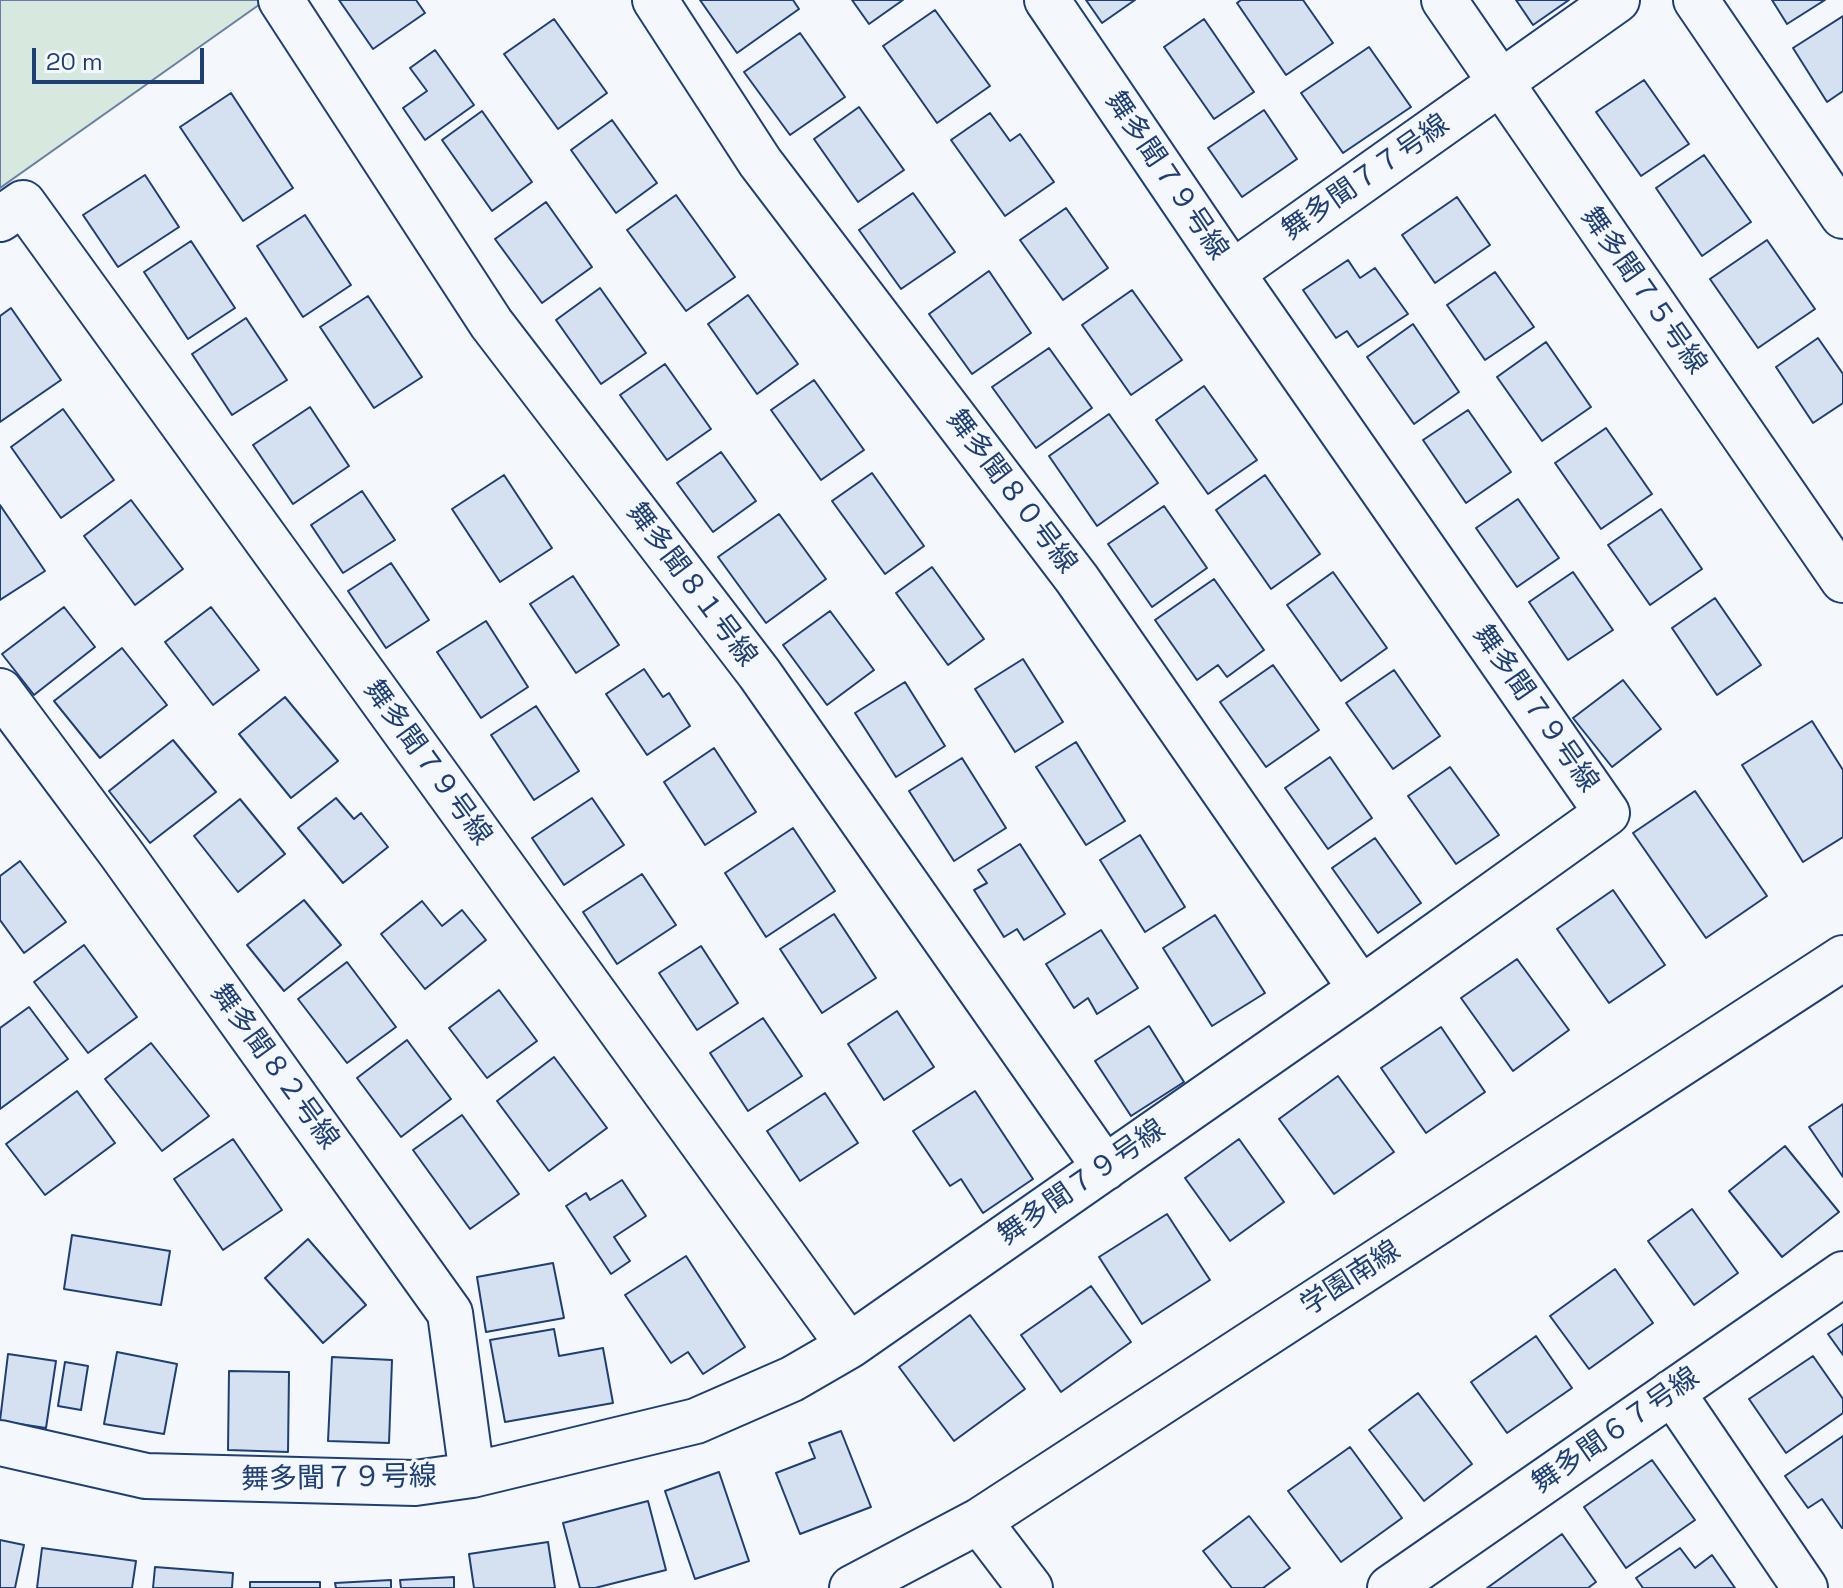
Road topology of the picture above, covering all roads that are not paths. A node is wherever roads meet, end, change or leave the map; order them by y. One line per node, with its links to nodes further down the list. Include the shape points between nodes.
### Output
1 (281, 0): 15 (street, 舞多聞８１号線, via 491,323 759,673)
2 (655, 0): 14 (street, 舞多聞８０号線, via 760,162 1077,579)
3 (1047, 0): 10 (street, 舞多聞７９号線)
4 (1444, 0): 7 (street, 舞多聞７５号線)
5 (1617, 0): 7 (street, 舞多聞７７号線)
6 (1696, 0): 8 (street)
7 (1500, 83): 10 (street, 舞多聞７７号線); 11 (street, 舞多聞７５号線)
8 (1843, 216)
9 (0, 219): 17 (street, 舞多聞７９号線, via 23,203)
10 (1232, 273): 14 (street, 舞多聞７９号線, via 1607,813)
11 (1843, 580)
12 (0, 691): 20 (street, 舞多聞８２号線, via 450,1313)
13 (1843, 958): 21 (street, 学園南線)
14 (1361, 989): 15 (street, 舞多聞７９号線)
15 (1105, 1168): 17 (street, 舞多聞７９号線)
16 (1843, 1274): 18 (street, 舞多聞６７号線)
17 (849, 1346): 20 (street, 舞多聞７９号線, via 792,1379 696,1421)
18 (1672, 1392): 22 (street, 舞多聞６７号線); 25 (street)
19 (0, 1443): 20 (street, 舞多聞７９号線, via 146,1476 415,1483)
20 (472, 1475)
21 (979, 1521): 23 (street, 学園南線); 24 (street)
22 (1415, 1581)
23 (852, 1588)
24 (1030, 1588)
25 (1805, 1588)

